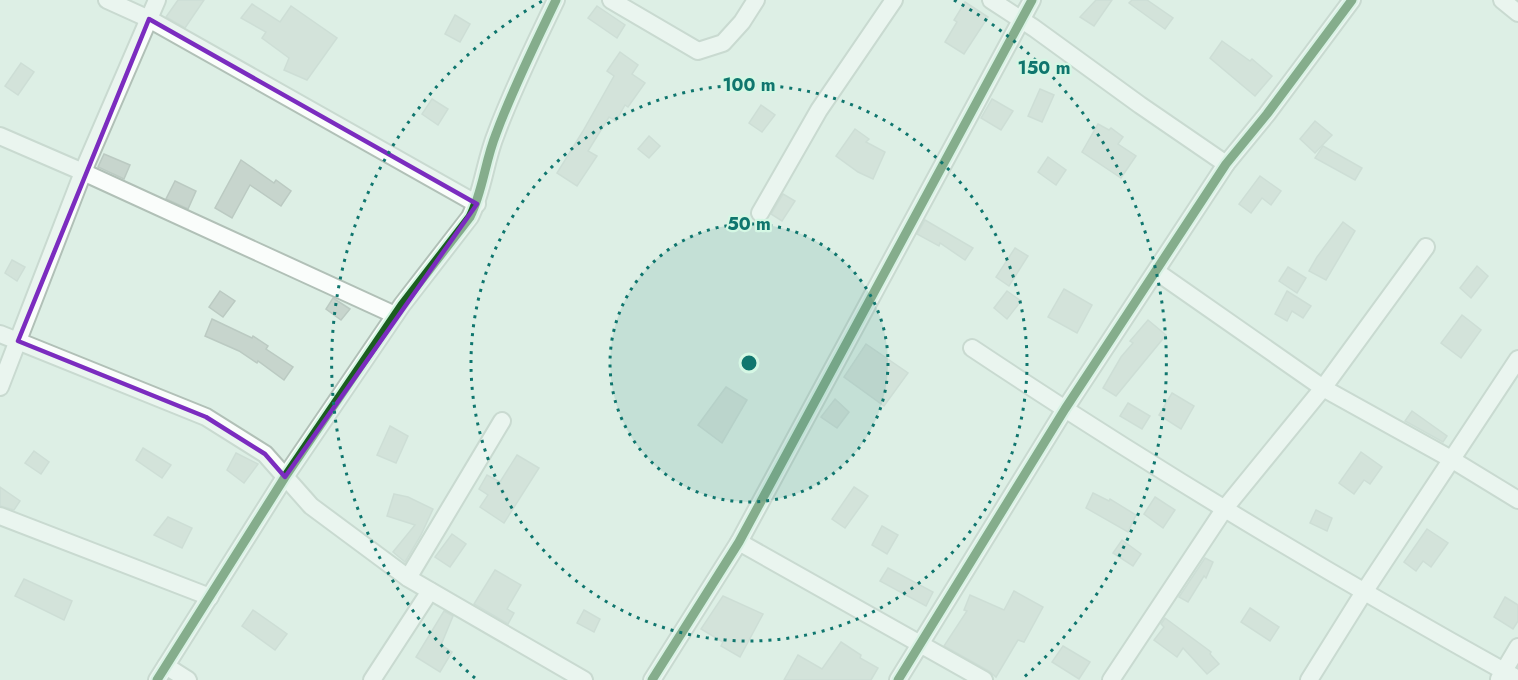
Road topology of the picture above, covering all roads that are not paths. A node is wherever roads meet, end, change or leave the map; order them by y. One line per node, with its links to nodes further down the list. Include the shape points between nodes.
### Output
1 (107, 0): 12 (street)
2 (157, 0): 12 (street)
3 (556, 0): 17 (street, via 495,137)
4 (611, 0): 5 (street, via 698,51 723,43)
5 (756, 0)
6 (894, 0): 18 (street, via 819,110)
7 (991, 0): 13 (street)
8 (1032, 0): 13 (street)
9 (1352, 0): 15 (street)
10 (1502, 0): 11 (street)
11 (1518, 14)
12 (149, 19): 16 (street); 17 (street)
13 (1021, 19): 15 (street); 35 (street)
14 (0, 136): 16 (street)
15 (1226, 164): 20 (street)
16 (83, 172): 21 (street); 23 (street)
17 (477, 204): 21 (street)
18 (760, 213)
19 (1426, 247): 27 (street)
20 (1156, 272): 27 (street); 28 (street)
21 (395, 315): 31 (street)
22 (0, 334): 23 (street)
23 (18, 341): 26 (street); 31 (street, via 206,417 265,454)
24 (972, 348): 28 (street)
25 (1518, 359): 30 (street)
26 (0, 387)
27 (1323, 388): 30 (street); 33 (street)
28 (1065, 410): 33 (street); 40 (street)
29 (502, 422): 36 (street)
30 (1451, 459): 32 (street); 38 (street)
31 (285, 477): 36 (street, via 311,506); 39 (street)
32 (1518, 500)
33 (1225, 508): 38 (street); 50 (street)
34 (0, 516): 39 (street)
35 (740, 542): 40 (street); 47 (street)
36 (408, 578): 37 (street)
37 (430, 591): 45 (street); 46 (street)
38 (1364, 592): 43 (street); 51 (street)
39 (210, 597): 42 (street)
40 (920, 645): 48 (street); 49 (street)
41 (1518, 647): 43 (street)
42 (162, 673): 44 (street)
43 (1507, 677)
44 (188, 680)
45 (372, 680)
46 (584, 680)
47 (652, 680)
48 (898, 680)
49 (984, 680)
50 (1111, 680)
51 (1309, 680)

